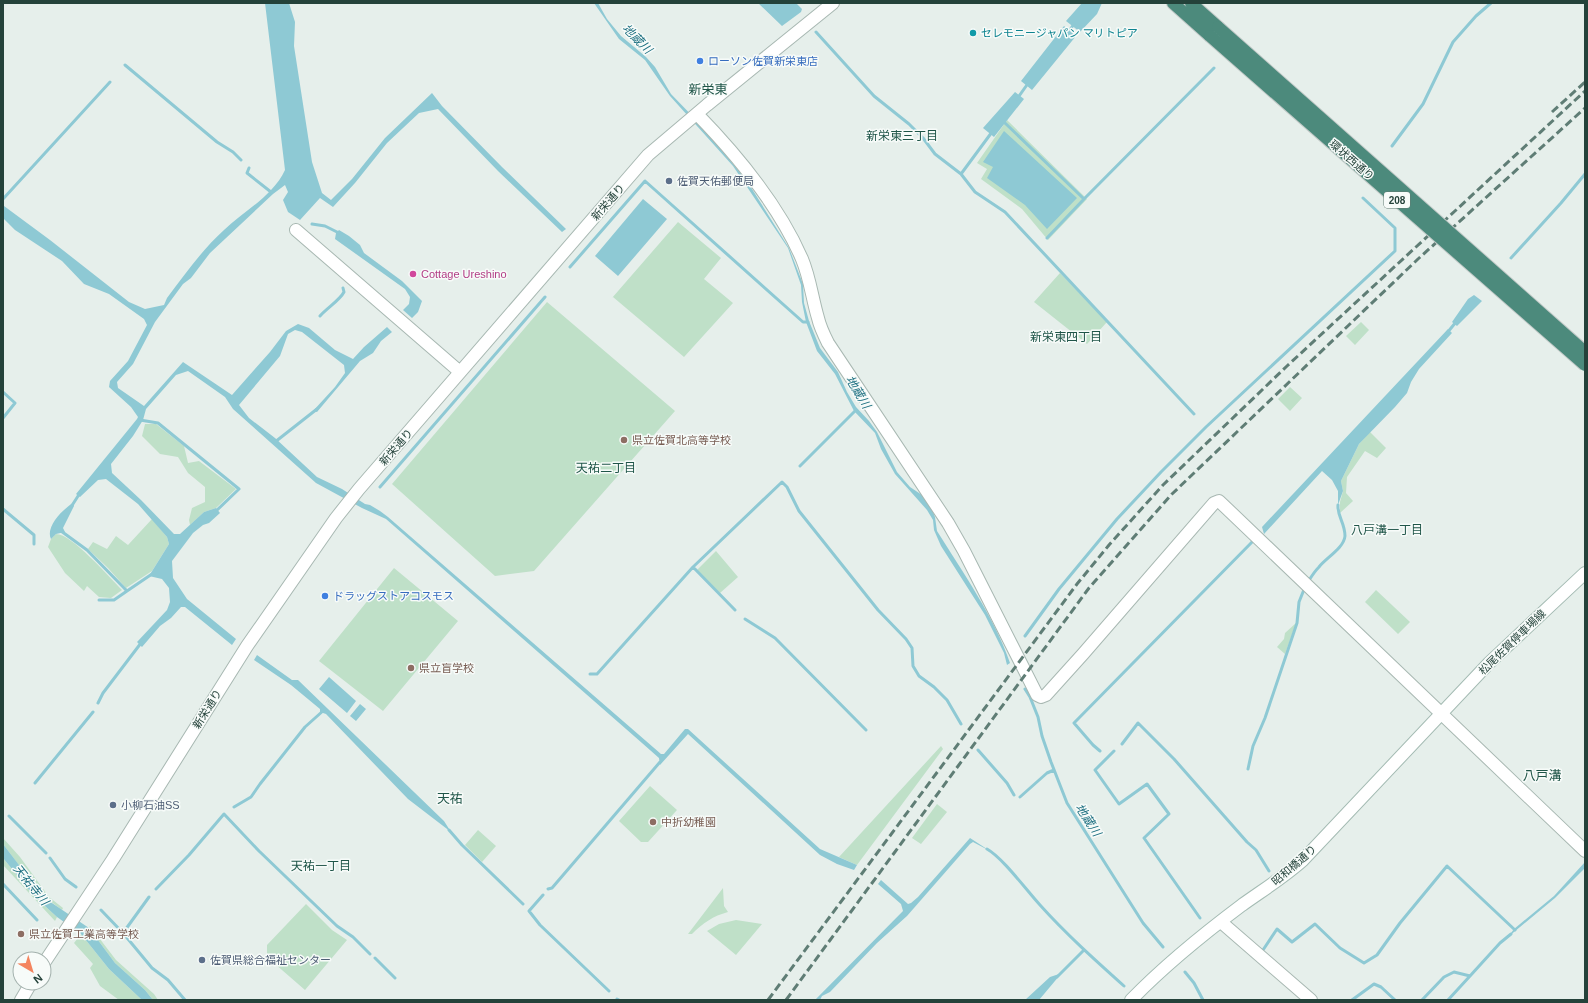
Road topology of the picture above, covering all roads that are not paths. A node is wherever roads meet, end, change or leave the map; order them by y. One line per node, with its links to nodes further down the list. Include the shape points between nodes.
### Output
1 (834, 3): 5 (street, 新栄通り)
2 (1173, 3): 4 (highway, 環状西通り / 208)
3 (1191, 3): 4 (highway, 環状西通り / 208)
4 (1214, 31): 7 (highway, 環状西通り / 208, bridge); 8 (highway, 環状西通り / 208, bridge)
5 (697, 114): 9 (street, 新栄通り, via 648,155); 11 (street, via 751,175 788,232 805,267 818,319 828,343 948,523 1037,695 1046,695 1214,503 1219,501)
6 (296, 230): 9 (street)
7 (1585, 352)
8 (1585, 365)
9 (460, 372): 14 (street, 新栄通り, via 332,524 247,646)
10 (1585, 573): 11 (street, 松尾佐賀停車場線, via 1489,663)
11 (1442, 714): 12 (street); 13 (street, 昭和橋通り, via 1303,860)
12 (1585, 851)
13 (1221, 922): 17 (street, 昭和橋通り); 18 (street)
14 (51, 951)
15 (26, 991): 16 (street)
16 (21, 1000)
17 (1131, 1000)
18 (1311, 1000)

